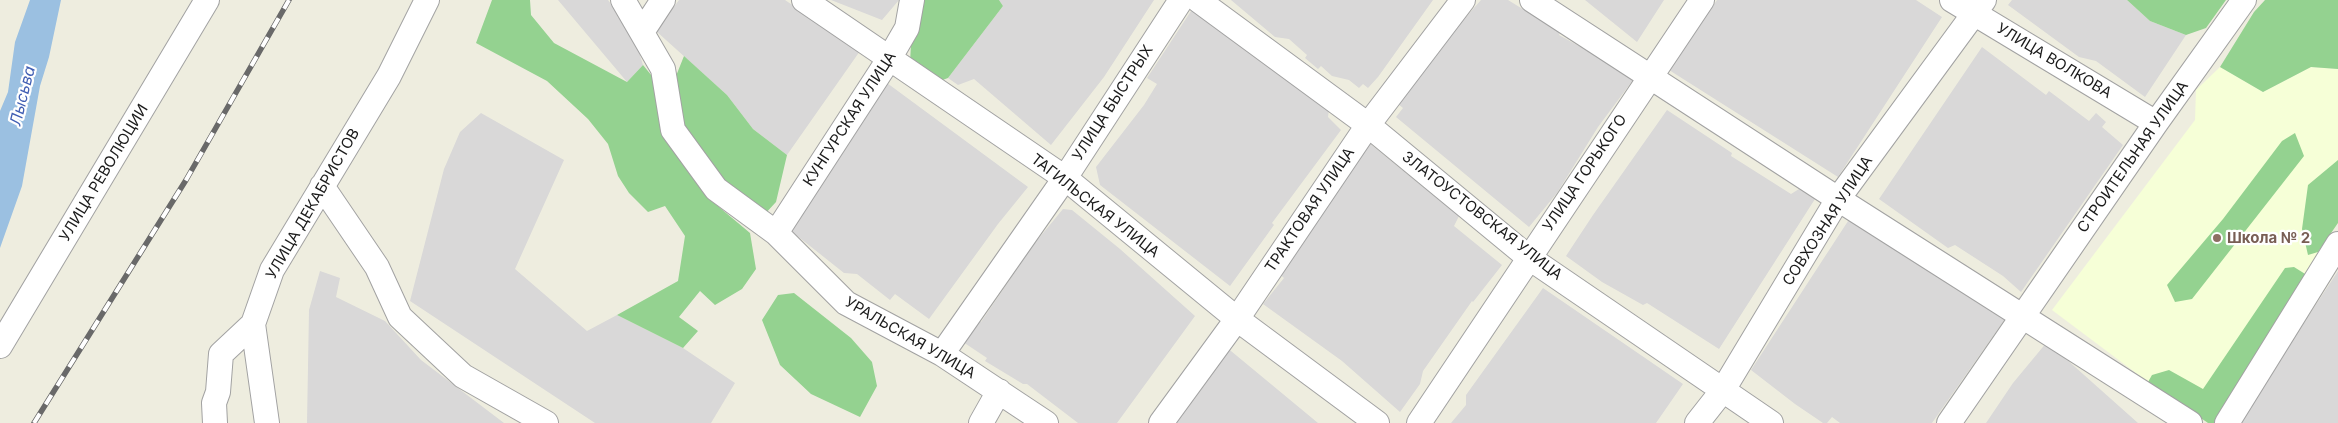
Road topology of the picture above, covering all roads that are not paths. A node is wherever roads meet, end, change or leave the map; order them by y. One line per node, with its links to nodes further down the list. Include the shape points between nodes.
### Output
1 (207, 0): 29 (street, УЛИЦА РЕВОЛЮЦИИ)
2 (427, 0): 21 (street, УЛИЦА ДЕКАБРИСТОВ, via 388,76)
3 (623, 0): 15 (street, УРАЛЬСКАЯ УЛИЦА)
4 (663, 0): 15 (street)
5 (804, 0): 16 (street, ТАГИЛЬСКАЯ УЛИЦА)
6 (912, 0): 16 (street, КУНГУРСКАЯ УЛИЦА, via 907,28)
7 (1181, 0): 20 (street, УЛИЦА БЫСТРЫХ)
8 (1198, 0): 19 (street, ЗЛАТОУСТОВСКАЯ УЛИЦА)
9 (1463, 0): 19 (street, ТРАКТОВАЯ УЛИЦА)
10 (1532, 0): 17 (street)
11 (1702, 0): 17 (street, УЛИЦА ГОРЬКОГО)
12 (1952, 0): 14 (street, УЛИЦА ВОЛКОВА)
13 (2244, 0): 18 (street, СТРОИТЕЛЬНАЯ УЛИЦА)
14 (1979, 6): 18 (street, УЛИЦА ВОЛКОВА); 22 (street, СОВХОЗНАЯ УЛИЦА)
15 (642, 32): 23 (street, УРАЛЬСКАЯ УЛИЦА, via 663,68 673,130 716,189)
16 (889, 60): 20 (street, ТАГИЛЬСКАЯ УЛИЦА); 23 (street, КУНГУРСКАЯ УЛИЦА)
17 (1650, 76): 22 (street); 25 (street, УЛИЦА ГОРЬКОГО)
18 (2156, 123): 26 (street, СТРОИТЕЛЬНАЯ УЛИЦА)
19 (1368, 125): 25 (street, ЗЛАТОУСТОВСКАЯ УЛИЦА); 27 (street, ТРАКТОВАЯ УЛИЦА)
20 (1065, 178): 27 (street, ТАГИЛЬСКАЯ УЛИЦА); 30 (street, УЛИЦА БЫСТРЫХ)
21 (322, 186): 28 (street, УЛИЦА ДЕКАБРИСТОВ, via 272,270); 35 (street, via 378,267 400,317 463,376)
22 (1838, 199): 26 (street); 31 (street, СОВХОЗНАЯ УЛИЦА)
23 (776, 233): 30 (street, УРАЛЬСКАЯ УЛИЦА, via 846,304)
24 (2338, 244): 45 (street)
25 (1528, 257): 31 (street, ЗЛАТОУСТОВСКАЯ УЛИЦА); 40 (street, УЛИЦА ГОРЬКОГО)
26 (2023, 316): 43 (street, СТРОИТЕЛЬНАЯ УЛИЦА); 44 (street)
27 (1237, 319): 38 (street, ТРАКТОВАЯ УЛИЦА); 39 (street, ТАГИЛЬСКАЯ УЛИЦА)
28 (253, 324): 33 (street, via 221,354 214,403); 34 (street, УЛИЦА ДЕКАБРИСТОВ)
29 (0, 346)
30 (942, 354): 32 (street, УРАЛЬСКАЯ УЛИЦА)
31 (1723, 390): 41 (street, СОВХОЗНАЯ УЛИЦА); 42 (street, ЗЛАТОУСТОВСКАЯ УЛИЦА)
32 (998, 391): 36 (street); 37 (street, УРАЛЬСКАЯ УЛИЦА)
33 (215, 423)
34 (267, 423)
35 (546, 423)
36 (981, 423)
37 (1046, 423)
38 (1161, 423)
39 (1377, 423)
40 (1419, 423)
41 (1697, 423)
42 (1771, 423)
43 (1949, 423)
44 (2190, 423)
45 (2227, 423)

